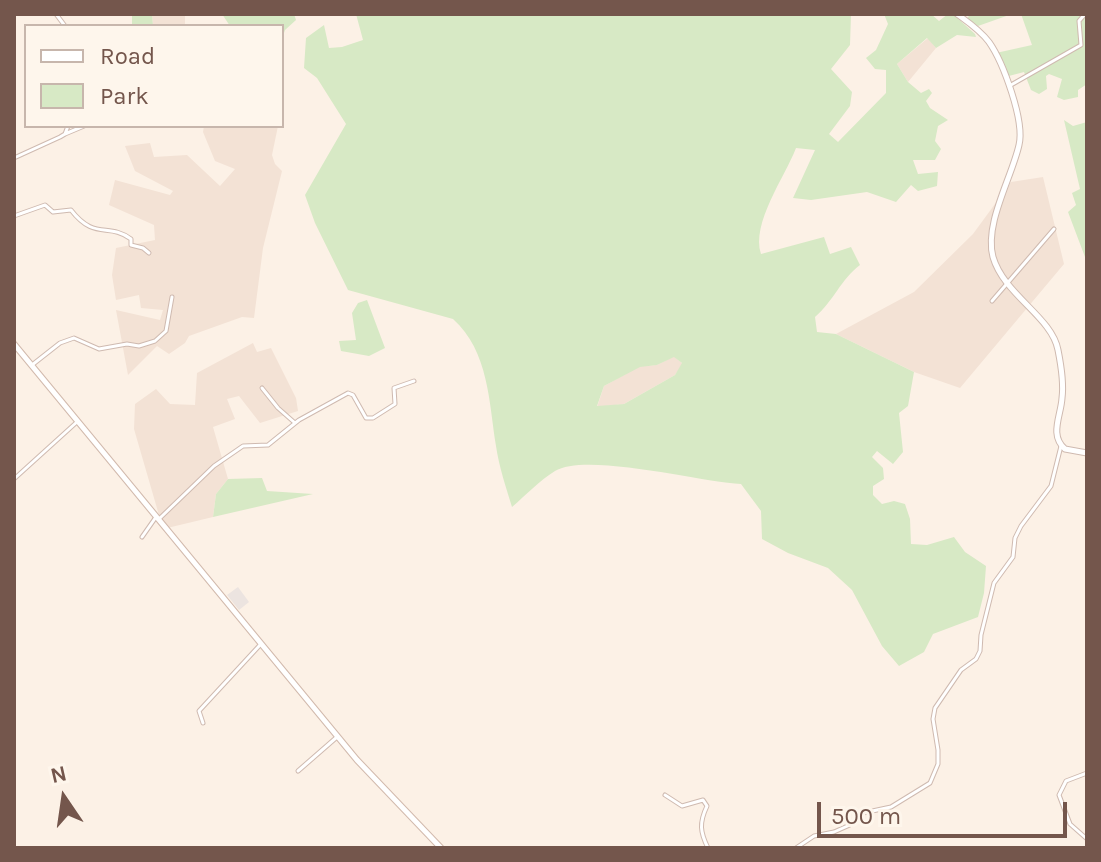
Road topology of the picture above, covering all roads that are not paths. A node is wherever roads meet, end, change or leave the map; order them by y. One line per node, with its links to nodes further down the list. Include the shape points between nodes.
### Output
1 (957, 14): 3 (main road, via 989,43)
2 (1085, 14): 3 (street, via 1079,21 1081,45)
3 (1008, 87): 11 (main road, via 1019,122 1019,146 991,247)
4 (67, 128): 6 (street)
5 (79, 128): 6 (street)
6 (65, 134): 7 (street)
7 (14, 158)
8 (14, 216): 10 (street, via 45,205 53,212 71,210 92,229 126,235 131,245)
9 (1054, 229): 11 (street)
10 (149, 253)
11 (1007, 285): 13 (street); 20 (main road, via 1056,340 1063,395 1056,432)
12 (172, 297): 15 (street, via 166,331 155,341 99,349 74,338)
13 (992, 301)
14 (14, 344): 15 (main road)
15 (32, 365): 18 (main road)
16 (414, 381): 19 (street, via 394,388 395,404 373,418 366,418 348,393)
17 (262, 388): 19 (street)
18 (78, 421): 22 (street); 23 (main road)
19 (295, 423): 23 (street, via 268,445 243,446)
20 (1061, 446): 21 (main road); 34 (street, via 1051,486 1021,526 1013,557 994,583 980,651 935,708 938,764 930,783 891,807 863,813 852,824)
21 (1087, 453)
22 (14, 479)
23 (157, 518): 24 (street); 25 (main road)
24 (142, 537)
25 (260, 645): 26 (street, via 199,711); 27 (main road)
26 (203, 723)
27 (337, 737): 28 (street); 32 (main road)
28 (298, 771)
29 (1087, 773): 31 (street, via 1066,781 1059,795 1070,824)
30 (665, 795): 33 (street, via 682,806 703,800 707,806 701,830)
31 (1087, 839)
32 (441, 848)
33 (708, 848)
34 (796, 848)

